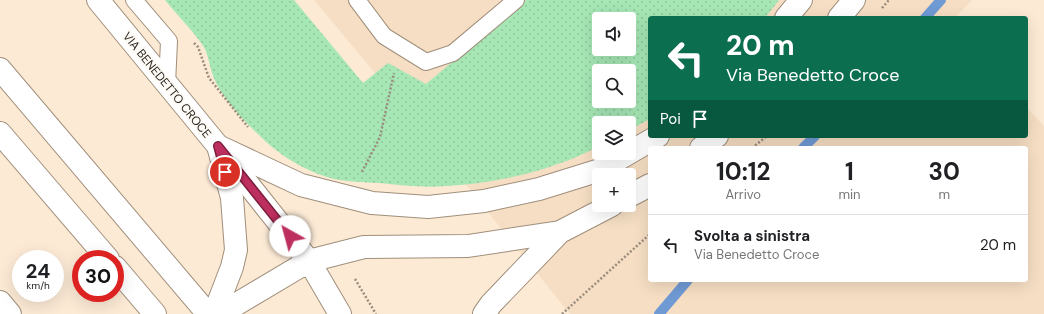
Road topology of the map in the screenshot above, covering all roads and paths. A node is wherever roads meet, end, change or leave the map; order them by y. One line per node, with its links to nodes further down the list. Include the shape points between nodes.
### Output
1 (98, 0): 12 (street, VIA BENEDETTO CROCE)
2 (134, 0): 12 (lane, via 169,41)
3 (357, 0): 10 (lane, via 384,36)
4 (516, 0): 10 (lane, via 453,53 426,62)
5 (801, 0): 7 (street)
6 (854, 0): 8 (street)
7 (788, 16)
8 (841, 16)
9 (193, 42): 13 (path, via 198,48 208,78)
10 (399, 45): 23 (path, via 380,137)
11 (0, 69): 34 (street)
12 (167, 84): 18 (street, VIA BENEDETTO CROCE)
13 (250, 130)
14 (0, 132): 29 (street)
15 (655, 138): 21 (street)
16 (714, 138): 19 (street)
17 (764, 138): 20 (path)
18 (218, 146): 22 (street, via 301,184 372,203 428,207 484,201 539,189 600,170); 30 (street); 35 (street, VIA BENEDETTO CROCE, via 232,198 236,250)
19 (704, 146)
20 (754, 146)
21 (636, 149)
22 (617, 160)
23 (360, 177)
24 (648, 185): 25 (street)
25 (636, 192)
26 (599, 212): 27 (street)
27 (560, 232): 30 (street, via 468,246 364,247); 39 (street)
28 (648, 236): 40 (path)
29 (100, 250)
30 (309, 261): 36 (street); 37 (street)
31 (352, 275): 38 (path)
32 (124, 278): 33 (street)
33 (155, 314)
34 (208, 314)
35 (214, 314)
36 (220, 314)
37 (340, 314)
38 (376, 314)
39 (484, 314)
40 (562, 314)

